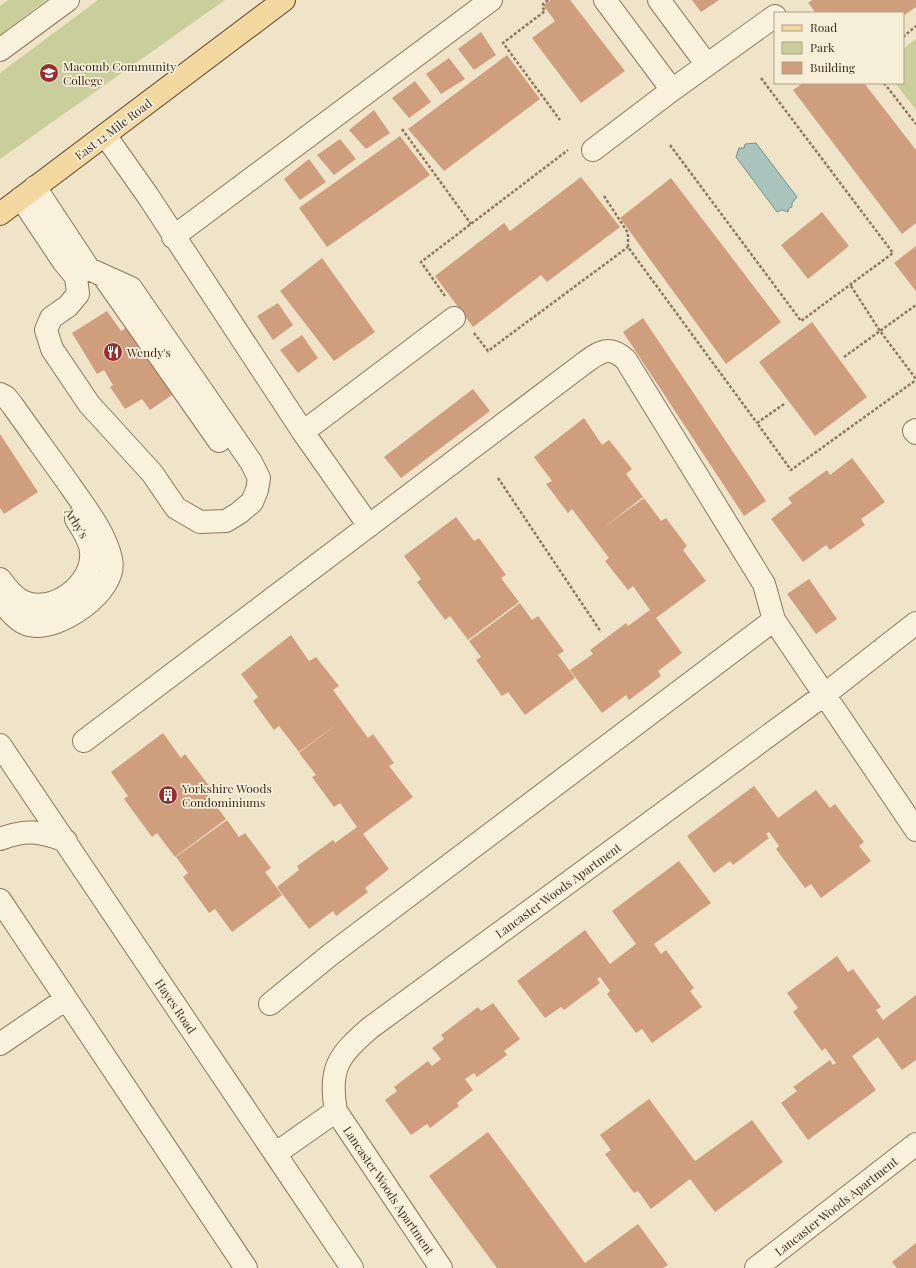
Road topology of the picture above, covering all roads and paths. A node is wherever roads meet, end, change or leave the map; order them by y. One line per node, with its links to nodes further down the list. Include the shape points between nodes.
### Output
1 (68, 0): 10 (street)
2 (284, 0): 18 (main road, East 12 Mile Road)
3 (491, 0): 26 (street)
4 (548, 0): 15 (path, via 543,4 545,11 503,43)
5 (605, 0): 14 (street)
6 (659, 0): 11 (street)
7 (774, 16): 11 (street)
8 (916, 26): 9 (path)
9 (904, 35)
10 (0, 50)
11 (707, 65): 14 (street)
12 (761, 78): 28 (path, via 893,253)
13 (885, 84): 16 (path)
14 (672, 90): 21 (street)
15 (560, 120)
16 (916, 124)
17 (402, 129): 25 (path)
18 (105, 135): 22 (main road, East 12 Mile Road); 26 (street)
19 (670, 145): 28 (path, via 801,321)
20 (569, 150): 25 (path)
21 (593, 150)
22 (28, 192): 22 (street, via 63,260 76,277 78,294 68,306 51,318 46,330 52,349 89,404 152,473 176,508 200,522 226,521 239,514 252,502 257,490 259,478 251,462 131,288 89,269); 24 (main road, East 12 Mile Road)
23 (604, 196): 27 (path, via 628,233)
24 (0, 214)
25 (470, 224): 30 (path, via 420,262)
26 (174, 237): 39 (street)
27 (628, 247): 30 (path, via 488,351); 37 (path)
28 (851, 286): 31 (path)
29 (916, 305): 31 (path)
30 (458, 316): 39 (street)
31 (880, 331): 32 (path); 33 (path)
32 (844, 357)
33 (916, 379): 37 (path, via 791,470)
34 (0, 394): 44 (street, via 13,406 85,507 105,541 112,560 107,582 94,598 66,618 48,626 27,625 8,610)
35 (784, 404): 37 (path)
36 (0, 408): 43 (street, Arby's, via 83,530 91,552 89,570 80,583 68,594 52,602 38,604 22,601)
37 (757, 423)
38 (916, 430): 40 (street)
39 (303, 432): 42 (street)
40 (916, 433)
41 (498, 478): 47 (path)
42 (369, 526): 45 (street, via 599,353 619,353 626,360 764,584); 49 (street)
43 (0, 579)
44 (0, 599)
45 (774, 620): 48 (street); 56 (street, via 330,955)
46 (916, 623): 48 (street, Lancaster Woods Apartment)
47 (601, 632)
48 (824, 695): 51 (street); 58 (street, Lancaster Woods Apartment, via 351,1044 335,1069 333,1092)
49 (84, 741)
50 (0, 745): 53 (street, Hayes Road)
51 (916, 830)
52 (0, 839): 53 (street, via 25,832 40,832)
53 (66, 841): 60 (street, Hayes Road)
54 (0, 900): 55 (street)
55 (66, 999): 57 (street); 61 (street)
56 (270, 1004)
57 (0, 1044)
58 (336, 1111): 60 (street); 63 (street, Lancaster Woods Apartment)
59 (916, 1144): 64 (street, Lancaster Woods Apartment)
60 (275, 1154): 62 (street, Hayes Road)
61 (246, 1268)
62 (352, 1268)
63 (441, 1268)
64 (756, 1268)

